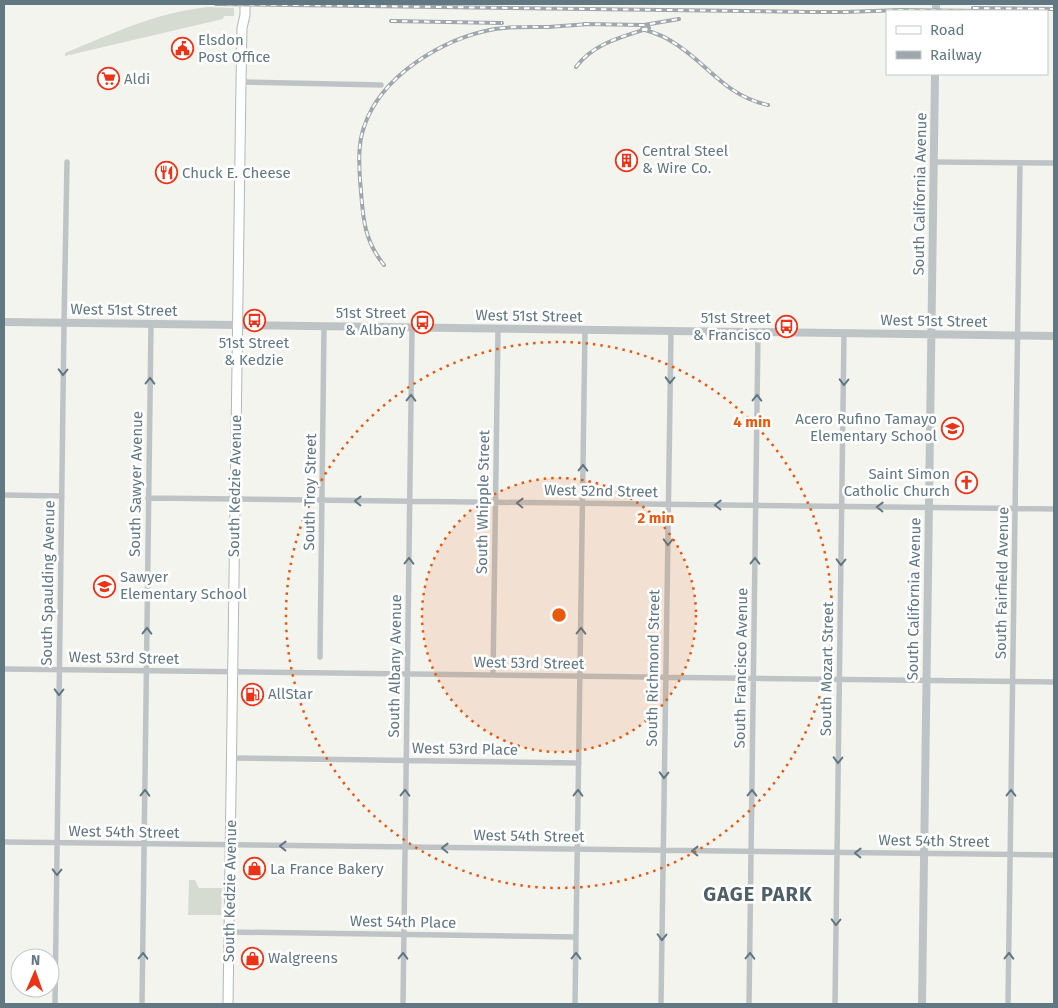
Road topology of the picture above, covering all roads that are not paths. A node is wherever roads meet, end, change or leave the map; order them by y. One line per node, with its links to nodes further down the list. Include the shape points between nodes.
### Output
1 (239, 4): 3 (main road, South Kedzie Avenue)
2 (245, 4): 3 (main road, South Kedzie Avenue)
3 (242, 28): 5 (main road, South Kedzie Avenue)
4 (935, 75): 8 (street, South California Avenue)
5 (241, 82): 6 (street); 14 (main road, South Kedzie Avenue)
6 (381, 85)
7 (67, 162): 12 (street, South Spaulding Avenue)
8 (934, 162): 9 (street); 22 (street, South California Avenue)
9 (1020, 163): 10 (street); 23 (street, South Fairfield Avenue)
10 (1054, 163)
11 (4, 322): 12 (street, West 51st Street)
12 (64, 323): 13 (street, West 51st Street); 26 (street, South Spaulding Avenue, one-way to 26)
13 (150, 324): 14 (street, West 51st Street); 27 (street, South Sawyer Avenue, one-way to 13)
14 (237, 325): 15 (street, West 51st Street); 28 (main road, South Kedzie Avenue)
15 (324, 327): 16 (street, West 51st Street); 29 (street, South Troy Street)
16 (412, 328): 17 (street, West 51st Street); 30 (street, South Albany Avenue, one-way to 16)
17 (498, 329): 18 (street, West 51st Street); 31 (street, South Whipple Street)
18 (585, 330): 19 (street, West 51st Street); 32 (street, one-way to 18)
19 (671, 331): 20 (street, West 51st Street); 33 (street, South Richmond Street, one-way to 33)
20 (758, 332): 21 (street, West 51st Street); 34 (street, South Francisco Avenue, one-way to 20)
21 (844, 334): 22 (street, West 51st Street); 35 (street, South Mozart Street, one-way to 35)
22 (932, 335): 23 (street, West 51st Street); 36 (street, South California Avenue)
23 (1018, 336): 24 (street, West 51st Street); 37 (street, South Fairfield Avenue)
24 (1054, 336)
25 (4, 495): 26 (street)
26 (62, 496): 41 (street, South Spaulding Avenue)
27 (148, 498): 28 (street, West 52nd Street); 42 (street, South Sawyer Avenue, one-way to 27)
28 (235, 499): 29 (street, West 52nd Street); 43 (main road, South Kedzie Avenue)
29 (322, 500): 30 (street, West 52nd Street, one-way to 29); 39 (street, South Troy Street)
30 (410, 501): 31 (street, West 52nd Street); 44 (street, South Albany Avenue, one-way to 30)
31 (496, 502): 32 (street, West 52nd Street, one-way to 31); 45 (street, South Whipple Street)
32 (582, 504): 33 (street, West 52nd Street); 46 (street, one-way to 32)
33 (668, 504): 34 (street, West 52nd Street, one-way to 33); 47 (street, South Richmond Street, one-way to 47)
34 (756, 506): 35 (street, West 52nd Street); 48 (street, South Francisco Avenue, one-way to 34)
35 (842, 507): 36 (street, West 52nd Street, one-way to 35); 49 (street, South Mozart Street, one-way to 49)
36 (929, 508): 37 (street, West 52nd Street); 50 (street, South California Avenue)
37 (1015, 509): 38 (street, West 52nd Street); 51 (street, South Fairfield Avenue)
38 (1054, 509)
39 (320, 657)
40 (4, 669): 41 (street, West 53rd Street)
41 (60, 670): 42 (street, West 53rd Street); 57 (street, South Spaulding Avenue, one-way to 57)
42 (146, 671): 43 (street, West 53rd Street); 58 (street, South Sawyer Avenue, one-way to 42)
43 (232, 672): 44 (street, West 53rd Street); 53 (main road, South Kedzie Avenue)
44 (407, 674): 45 (street, West 53rd Street); 54 (street, South Albany Avenue)
45 (493, 675): 46 (street, West 53rd Street)
46 (580, 676): 47 (street, West 53rd Street); 55 (street)
47 (666, 678): 48 (street, West 53rd Street); 62 (street, South Richmond Street, one-way to 62)
48 (753, 679): 49 (street, West 53rd Street); 63 (street, South Francisco Avenue, one-way to 48)
49 (840, 680): 50 (street, West 53rd Street); 64 (street, South Mozart Street, one-way to 64)
50 (926, 680): 51 (street, West 53rd Street); 65 (street, South California Avenue)
51 (1013, 682): 52 (street, West 53rd Street); 66 (street, South Fairfield Avenue, one-way to 51)
52 (1054, 682)
53 (231, 758): 54 (street, West 53rd Place); 59 (main road, South Kedzie Avenue)
54 (406, 760): 55 (street, West 53rd Place); 60 (street, South Albany Avenue, one-way to 54)
55 (579, 763): 61 (street, one-way to 55)
56 (4, 842): 57 (street, West 54th Street)
57 (57, 843): 58 (street, West 54th Street); 71 (street, South Spaulding Avenue, one-way to 71)
58 (144, 844): 59 (street, West 54th Street); 72 (street, South Sawyer Avenue, one-way to 58)
59 (230, 846): 60 (street, West 54th Street, one-way to 59); 68 (main road, South Kedzie Avenue)
60 (405, 848): 61 (street, West 54th Street, one-way to 60); 69 (street, South Albany Avenue)
61 (578, 849): 62 (street, West 54th Street); 70 (street)
62 (663, 850): 63 (street, West 54th Street, one-way to 62); 76 (street, South Richmond Street, one-way to 76)
63 (751, 851): 64 (street, West 54th Street); 77 (street, South Francisco Avenue, one-way to 63)
64 (837, 852): 65 (street, West 54th Street, one-way to 64); 78 (street, South Mozart Street, one-way to 78)
65 (924, 853): 66 (street, West 54th Street); 79 (street, South California Avenue)
66 (1010, 854): 67 (street, West 54th Street); 80 (street, South Fairfield Avenue, one-way to 66)
67 (1054, 855)
68 (229, 932): 69 (street, West 54th Place); 73 (main road, South Kedzie Avenue)
69 (404, 934): 70 (street, West 54th Place); 74 (street, South Albany Avenue, one-way to 69)
70 (576, 936): 75 (street, one-way to 70)
71 (55, 1004)
72 (142, 1004)
73 (228, 1004)
74 (403, 1004)
75 (575, 1004)
76 (661, 1004)
77 (749, 1004)
78 (835, 1004)
79 (922, 1004)
80 (1008, 1004)

